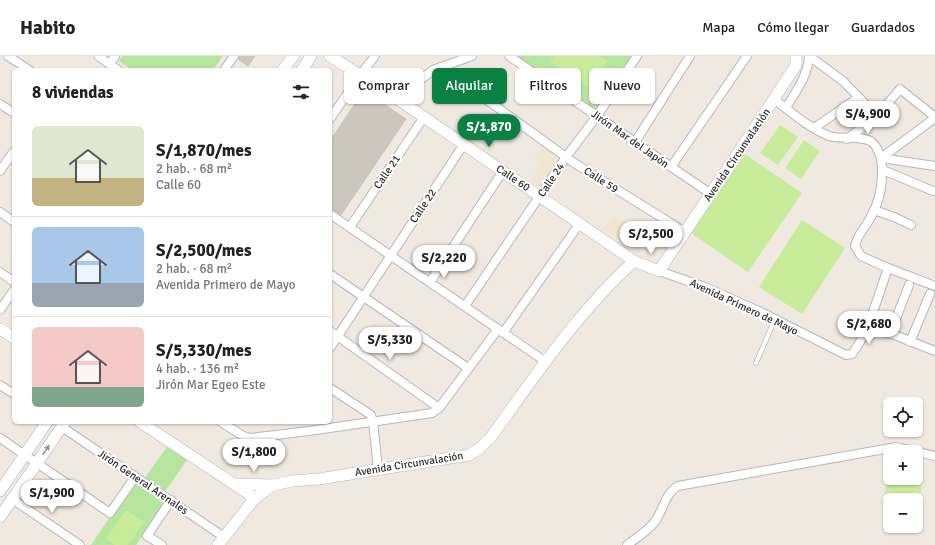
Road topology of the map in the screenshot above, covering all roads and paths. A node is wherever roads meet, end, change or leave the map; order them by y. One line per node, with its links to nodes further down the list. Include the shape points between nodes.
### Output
1 (8, 56): 18 (street)
2 (98, 56): 16 (street)
3 (115, 56): 16 (street)
4 (234, 56): 20 (street)
5 (292, 56): 21 (street)
6 (311, 56): 22 (street)
7 (330, 56): 23 (street, Calle 60)
8 (375, 56): 24 (street)
9 (472, 56): 17 (street)
10 (509, 56): 34 (street, Jirón Mar del Japón)
11 (637, 56): 34 (street, Calle 24)
12 (690, 56): 40 (street)
13 (746, 56): 47 (street)
14 (796, 56): 28 (street, Avenida Circunvalación, via 796,65)
15 (809, 56): 27 (street, via 844,81); 31 (street, via 808,68 801,85)
16 (110, 64): 19 (street)
17 (441, 67): 25 (street); 43 (street, Calle 59)
18 (26, 68)
19 (115, 68)
20 (225, 68)
21 (284, 68)
22 (303, 68)
23 (349, 68)
24 (366, 68)
25 (424, 77)
26 (344, 98): 33 (street)
27 (859, 98): 35 (street); 38 (street)
28 (774, 99): 31 (street); 52 (street, Avenida Circunvalación)
29 (0, 104): 32 (street)
30 (405, 104): 36 (street, Calle 60)
31 (786, 108): 38 (street)
32 (12, 112)
33 (332, 116)
34 (597, 116): 40 (street, Jirón Mar del Japón); 43 (street, Calle 24)
35 (877, 116): 37 (street, via 900,89); 39 (street)
36 (424, 117): 41 (street, Calle 60); 60 (street, Calle 21)
37 (935, 117): 44 (street)
38 (814, 128): 39 (street, via 829,136)
39 (848, 139): 44 (street, via 872,142)
40 (635, 142): 47 (street, Jirón Mar del Japón)
41 (464, 144): 50 (street, Calle 60); 62 (street, Calle 22)
42 (12, 152): 45 (street)
43 (566, 156): 53 (street, Calle 24); 61 (street, Calle 59, via 570,161)
44 (881, 158): 46 (street); 48 (street)
45 (3, 162): 49 (street)
46 (935, 166)
47 (671, 167): 52 (street, Jirón Mar del Japón)
48 (883, 170): 51 (street); 54 (street, via 879,198)
49 (0, 171)
50 (503, 171): 53 (street, Calle 60); 69 (street)
51 (933, 190)
52 (711, 194): 61 (street, Avenida Circunvalación)
53 (541, 196): 58 (street, Calle 60); 75 (street, Calle 24)
54 (874, 210): 59 (street); 64 (street, via 855,246 861,256)
55 (0, 212): 57 (street)
56 (332, 215): 60 (street)
57 (12, 221)
58 (580, 223): 63 (street, Calle 60); 80 (street)
59 (911, 225)
60 (350, 228): 62 (street)
61 (685, 232): 65 (street, Avenida Circunvalación)
62 (390, 255): 69 (street); 74 (street, Calle 22)
63 (634, 261): 65 (street, Avenida Primero de Mayo); 88 (street, Avenida Circunvalación, via 596,299)
64 (888, 268): 71 (street); 78 (street)
65 (659, 271): 77 (street, Avenida Primero de Mayo, via 705,287)
66 (0, 272): 68 (street)
67 (332, 275): 74 (street)
68 (12, 281)
69 (430, 282): 75 (street)
70 (909, 285): 82 (street)
71 (935, 286)
72 (12, 293): 76 (street)
73 (930, 294): 85 (street)
74 (364, 297): 83 (street, Calle 22); 90 (street)
75 (465, 306): 80 (street)
76 (0, 310)
77 (774, 319): 78 (street, Avenida Primero de Mayo, via 846,355 852,354 856,349); 89 (lane)
78 (867, 324): 82 (street)
79 (0, 329): 84 (street)
80 (501, 331): 88 (street); 90 (street)
81 (332, 332): 83 (street)
82 (890, 334): 85 (street)
83 (338, 336): 86 (street, Calle 22); 94 (street)
84 (12, 337)
85 (910, 342): 87 (street)
86 (332, 345)
87 (935, 350)
88 (546, 362): 104 (street, Avenida Circunvalación, via 491,437 480,448 469,455)
89 (756, 363)
90 (468, 368): 94 (street)
91 (0, 385): 93 (street)
92 (332, 389): 95 (street, via 371,415)
93 (12, 393)
94 (438, 408): 95 (street, via 432,413)
95 (374, 422): 99 (street, via 251,438 245,437); 104 (street)
96 (46, 424): 101 (street)
97 (63, 424): 103 (street, one-way to 97); 105 (street, Jirón General Arenales)
98 (143, 424): 106 (street)
99 (228, 424)
100 (0, 438): 101 (street)
101 (25, 455): 103 (street); 108 (street)
102 (935, 456): 116 (street, via 896,447 678,486 665,500 651,526)
103 (37, 463): 105 (street, via 110,513); 110 (street)
104 (378, 469): 107 (street, Avenida Circunvalación)
105 (135, 477): 111 (street, Jirón General Arenales)
106 (234, 484): 107 (street); 109 (street)
107 (273, 486): 109 (street, Avenida Circunvalación)
108 (0, 491)
109 (255, 498): 113 (street, Avenida Circunvalación)
110 (12, 499): 112 (street); 114 (street)
111 (171, 500): 113 (street, Jirón General Arenales); 115 (street, via 147,536)
112 (0, 517)
113 (221, 541)
114 (80, 545)
115 (162, 545)
116 (626, 545)

